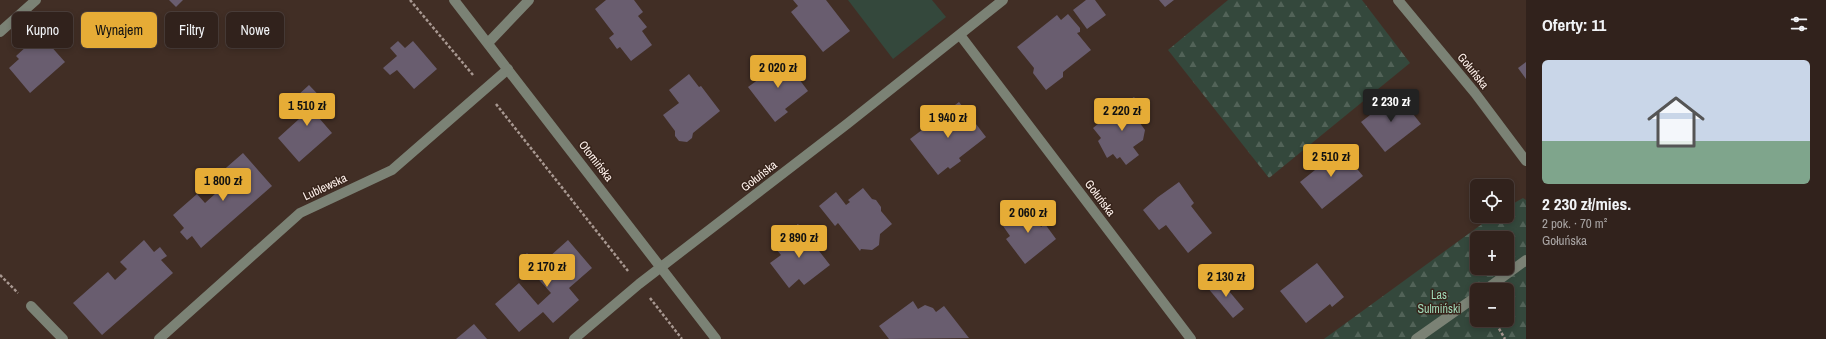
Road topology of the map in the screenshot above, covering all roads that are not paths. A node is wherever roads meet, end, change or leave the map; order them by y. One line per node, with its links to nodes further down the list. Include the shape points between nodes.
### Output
1 (36, 0): 6 (street)
2 (454, 0): 8 (street, Otomińska)
3 (530, 0): 8 (street)
4 (1003, 0): 7 (street, Gołuńska)
5 (1398, 0): 10 (street, Gołuńska, via 1475,93)
6 (0, 32)
7 (960, 34): 12 (street, Gołuńska); 20 (street, Gołuńska)
8 (488, 43): 9 (street, Otomińska)
9 (508, 69): 12 (street, Otomińska); 17 (street, Lublewska, via 392,170 300,213)
10 (1526, 161)
11 (1526, 260): 13 (street)
12 (662, 268): 18 (street, Gołuńska); 19 (street, Otomińska)
13 (1495, 283)
14 (1470, 301): 21 (street)
15 (31, 306): 16 (street)
16 (63, 339)
17 (159, 339)
18 (574, 339)
19 (716, 339)
20 (1191, 339)
21 (1416, 339)

